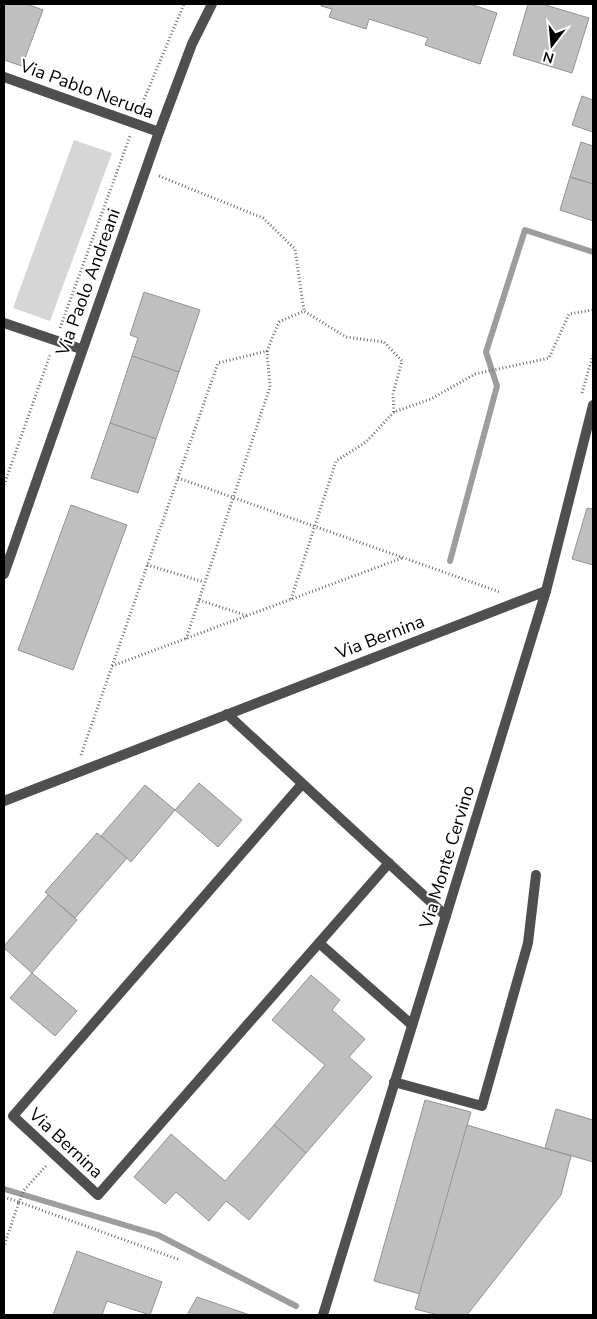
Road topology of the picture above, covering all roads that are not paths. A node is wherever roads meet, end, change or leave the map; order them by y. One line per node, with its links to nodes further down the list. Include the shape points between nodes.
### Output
1 (212, 4): 3 (street, Via Paolo Andreani, via 192,44)
2 (4, 77): 3 (street, Via Pablo Neruda)
3 (159, 132): 5 (street, Via Paolo Andreani)
4 (4, 323): 5 (street)
5 (81, 349): 7 (street, Via Paolo Andreani)
6 (593, 405): 8 (street, Via Monte Cervino)
7 (4, 574)
8 (546, 591): 9 (street, Via Bernina); 14 (street, Via Monte Cervino)
9 (227, 714): 10 (street); 11 (street, Via Bernina)
10 (302, 784): 12 (street); 15 (street, Via Bernina, via 13,1116 98,1194)
11 (4, 801)
12 (389, 864): 14 (street); 15 (street, Via Bernina)
13 (536, 875): 17 (street, via 528,943 482,1106)
14 (446, 916): 16 (street, Via Monte Cervino)
15 (319, 942): 16 (street)
16 (412, 1025): 17 (street, Via Monte Cervino)
17 (394, 1082): 18 (street, Via Monte Cervino)
18 (325, 1315)

